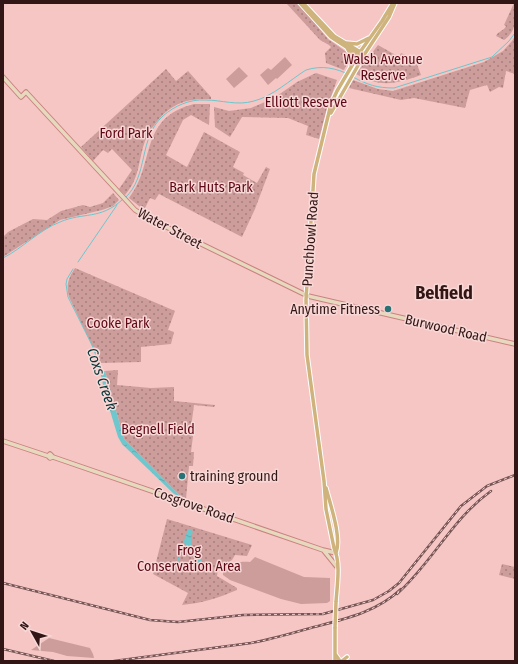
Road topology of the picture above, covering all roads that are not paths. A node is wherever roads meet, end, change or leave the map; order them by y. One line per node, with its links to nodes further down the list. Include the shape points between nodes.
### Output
1 (300, 3): 6 (main road, via 331,37)
2 (303, 3): 5 (main road, via 326,29)
3 (394, 3): 4 (main road, Punchbowl Road); 8 (main road, Punchbowl Road, via 389,17)
4 (372, 35): 5 (main road, via 360,43); 7 (main road, Punchbowl Road)
5 (343, 42): 7 (main road)
6 (346, 47): 7 (main road); 9 (main road, via 351,55)
7 (358, 55): 8 (main road); 9 (main road, Punchbowl Road)
8 (364, 56): 11 (main road, Punchbowl Road)
9 (349, 69): 11 (main road, Punchbowl Road, via 334,99)
10 (3, 77): 12 (main road, Water Street, via 21,97 26,92 135,210)
11 (329, 118): 12 (main road, Punchbowl Road, via 314,171)
12 (306, 296): 13 (main road, Burwood Road); 16 (main road, Punchbowl Road, via 307,355 326,509)
13 (515, 344)
14 (3, 441): 15 (main road, Cosgrove Road)
15 (323, 550): 16 (main road, Cosgrove Road); 17 (main road)
16 (336, 553): 17 (main road, Punchbowl Road)
17 (337, 569): 18 (main road, Punchbowl Road, bridge)
18 (335, 654): 20 (main road, Punchbowl Road); 21 (main road)
19 (347, 657): 21 (main road)
20 (335, 661)
21 (341, 661)

